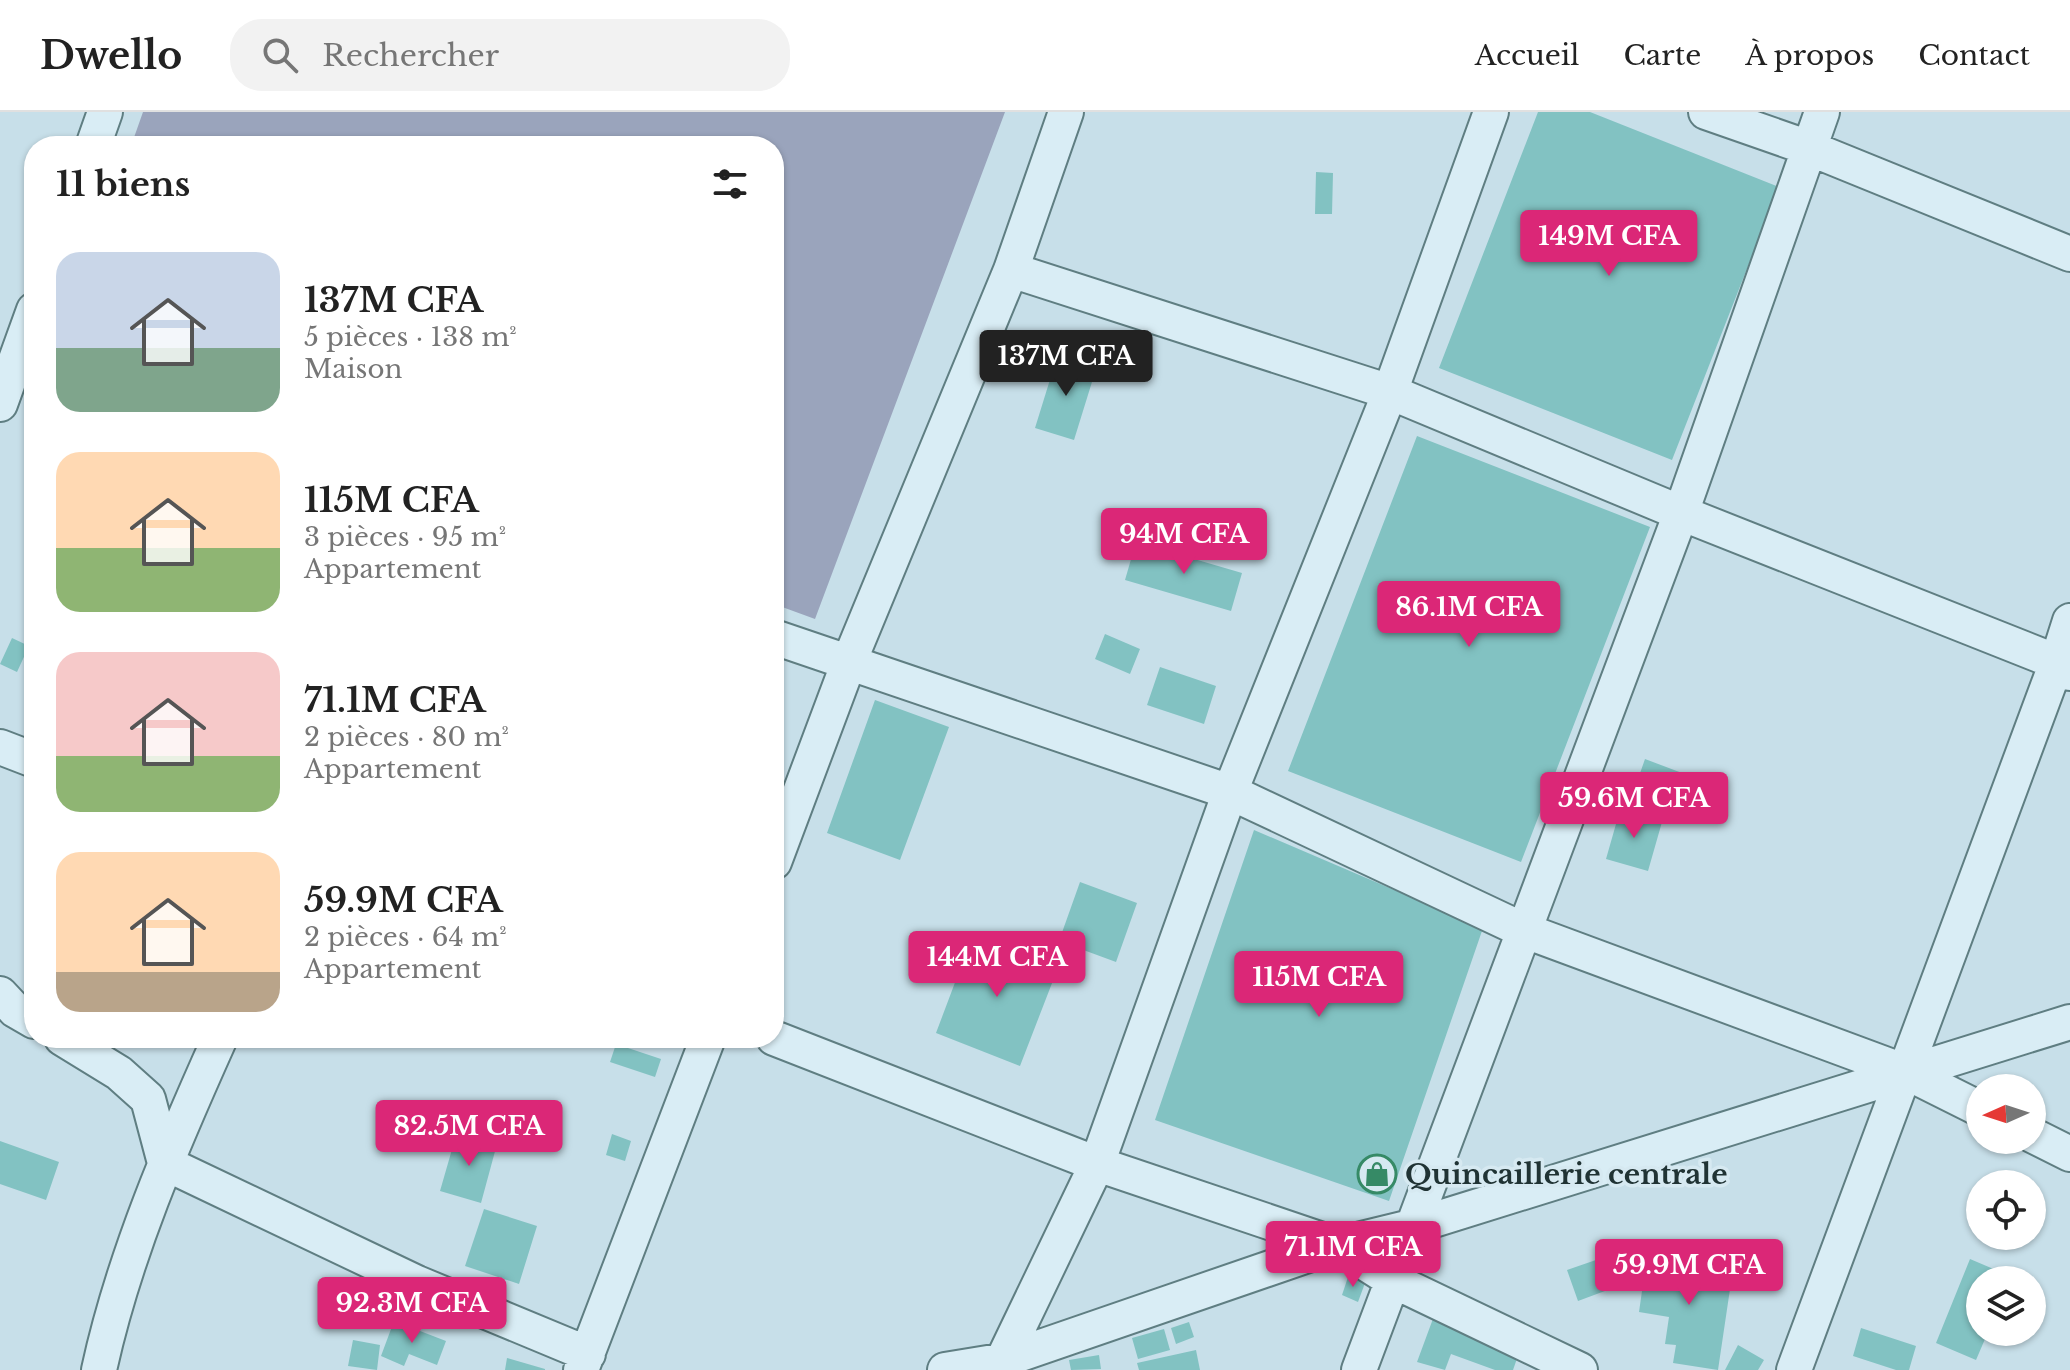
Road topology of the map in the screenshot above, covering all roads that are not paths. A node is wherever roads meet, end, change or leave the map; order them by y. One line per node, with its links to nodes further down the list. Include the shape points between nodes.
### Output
1 (105, 112): 6 (street)
2 (1066, 112): 9 (street)
3 (1491, 112): 12 (street)
4 (1706, 112): 7 (street)
5 (1822, 112): 7 (street)
6 (97, 136)
7 (1809, 148): 8 (street); 14 (street)
8 (2070, 254)
9 (1011, 270): 12 (street); 17 (street)
10 (24, 342): 11 (street)
11 (16, 368): 13 (street)
12 (1390, 392): 14 (street); 21 (street)
13 (0, 404)
14 (1681, 513): 18 (street); 23 (street)
15 (2070, 621): 18 (street)
16 (784, 640): 17 (street)
17 (849, 662): 21 (street); 22 (street)
18 (2064, 668): 31 (street)
19 (0, 747): 20 (street)
20 (24, 756)
21 (1230, 792): 23 (street); 36 (street)
22 (784, 835)
23 (1523, 930): 31 (street); 37 (street)
24 (0, 994): 25 (street)
25 (24, 1015)
26 (2070, 1022): 31 (street)
27 (784, 1042): 36 (street)
28 (78, 1048): 35 (street, via 148,1099)
29 (216, 1048): 35 (street)
30 (704, 1048): 40 (street)
31 (1906, 1072): 32 (street); 37 (street); 46 (street)
32 (1966, 1102)
33 (2046, 1142): 34 (street)
34 (2070, 1154)
35 (165, 1163): 40 (street); 42 (street, via 109,1324)
36 (1097, 1164): 38 (street); 41 (street)
37 (1411, 1227): 38 (street); 39 (street)
38 (1337, 1245): 39 (street); 41 (street)
39 (1392, 1280): 44 (street); 45 (street)
40 (584, 1362)
41 (999, 1366): 43 (street)
42 (99, 1370)
43 (945, 1370)
44 (1359, 1370)
45 (1580, 1370)
46 (1794, 1370)

